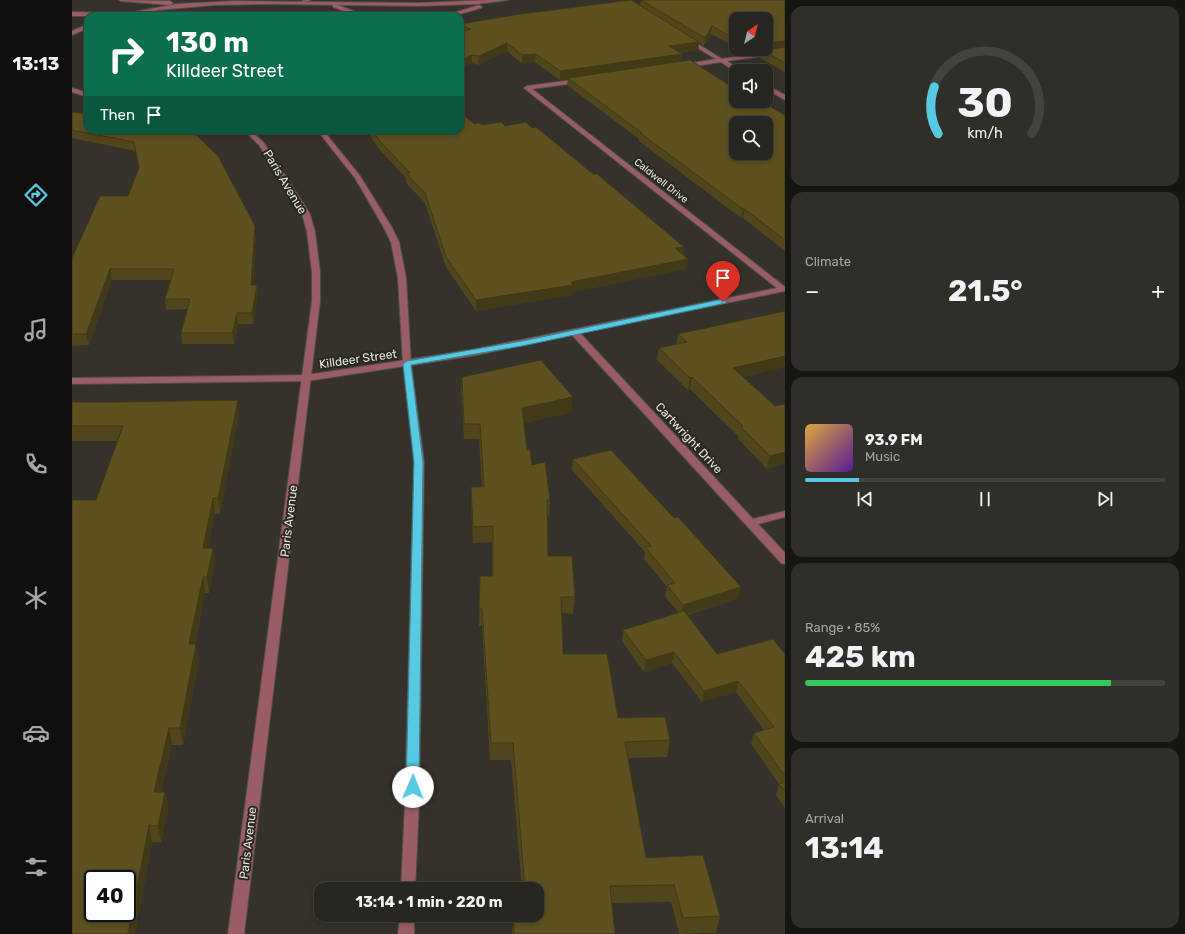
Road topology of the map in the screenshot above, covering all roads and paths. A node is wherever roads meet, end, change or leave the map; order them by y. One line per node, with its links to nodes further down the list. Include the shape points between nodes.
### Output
1 (121, 0): 7 (street)
2 (506, 0): 6 (street)
3 (509, 0): 10 (street)
4 (307, 1): 5 (street); 7 (street)
5 (318, 2): 6 (street); 9 (street)
6 (446, 2)
7 (196, 4): 8 (street)
8 (144, 12)
9 (352, 12)
10 (462, 12)
11 (72, 14): 12 (street)
12 (84, 14)
13 (84, 28): 14 (street)
14 (72, 33)
15 (680, 36): 17 (street)
16 (785, 50): 17 (street)
17 (720, 60): 18 (street); 19 (street)
18 (729, 65)
19 (680, 66)
20 (588, 80): 27 (street, Caldwell Drive, via 527,88)
21 (773, 91): 24 (street)
22 (74, 92): 23 (street)
23 (84, 94)
24 (785, 98)
25 (251, 134): 30 (street, Paris Avenue, via 262,144 306,214 316,272 316,301)
26 (323, 134): 29 (street, via 358,176 395,242 402,278)
27 (784, 289): 28 (street, Killdeer Street)
28 (574, 332): 29 (street, Killdeer Street); 33 (street, Cartwright Drive)
29 (407, 364): 30 (street, Killdeer Street); 35 (street, via 419,462)
30 (307, 378): 31 (street, Killdeer Street); 37 (street, Paris Avenue)
31 (72, 381)
32 (785, 514): 33 (street)
33 (750, 524): 34 (street, Cartwright Drive)
34 (785, 560)
35 (408, 882)
36 (407, 922): 38 (street)
37 (236, 934)
38 (406, 934)

